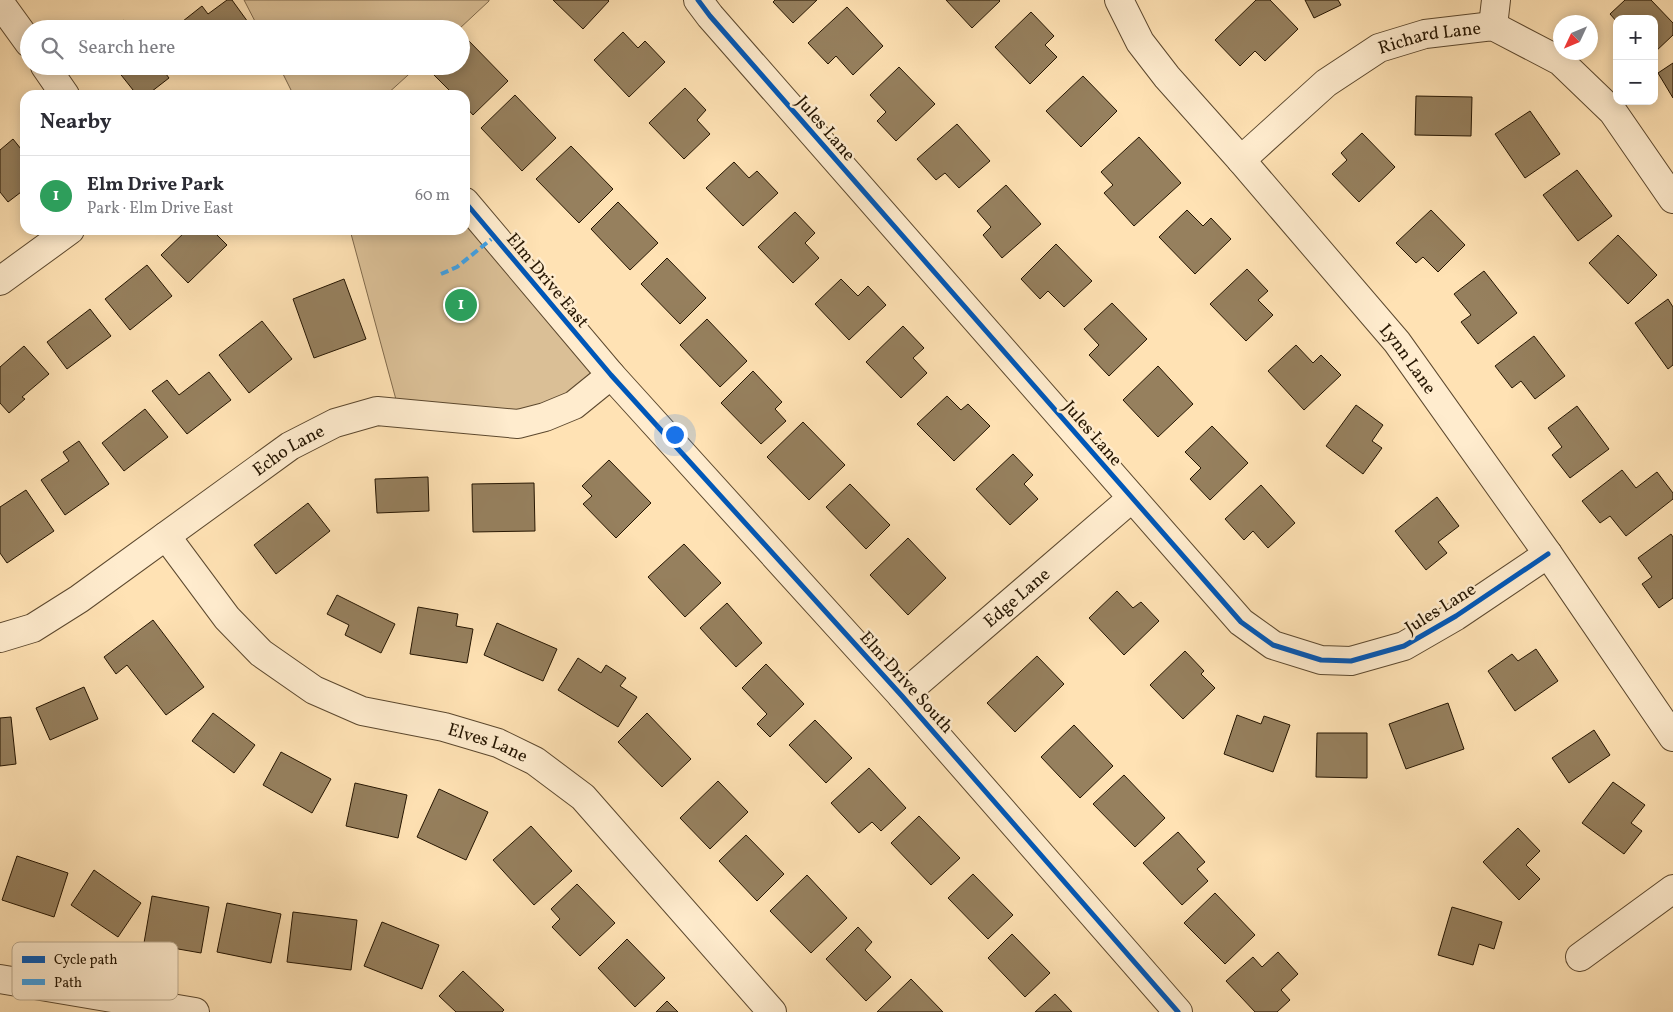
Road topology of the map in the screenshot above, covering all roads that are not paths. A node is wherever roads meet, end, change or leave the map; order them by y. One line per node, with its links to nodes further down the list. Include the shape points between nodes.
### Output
1 (698, 0): 14 (street, Jules Lane)
2 (1119, 0): 8 (street, Lynn Lane, via 1140,42)
3 (0, 3): 5 (street)
4 (1494, 13): 8 (street, Richard Lane, via 1379,48 1326,83); 9 (street, Richard Lane, via 1560,61 1613,112)
5 (20, 31)
6 (51, 75): 7 (street)
7 (62, 90)
8 (1241, 160): 16 (street, Lynn Lane, via 1397,342)
9 (1673, 199)
10 (470, 208): 13 (street, Elm Drive East)
11 (63, 235): 12 (street)
12 (0, 281)
13 (611, 375): 15 (street, Echo Lane, via 574,405 518,424 377,411 335,423 290,446); 18 (street, Elm Drive South)
14 (1132, 498): 16 (street, Jules Lane, via 1241,622 1273,645 1321,660 1350,660 1404,646 1456,616); 18 (street, Edge Lane)
15 (166, 536): 17 (street, Echo Lane, via 33,628); 24 (street, Elves Lane, via 227,618 261,653 314,690 362,711 444,727 498,743 535,761 582,796)
16 (1548, 554): 19 (street, Lynn Lane)
17 (0, 638)
18 (902, 696): 25 (street, Elm Drive South)
19 (1673, 737)
20 (1673, 889): 21 (street)
21 (1580, 957)
22 (124, 1000): 23 (street)
23 (195, 1012)
24 (772, 1012)
25 (1178, 1012)

